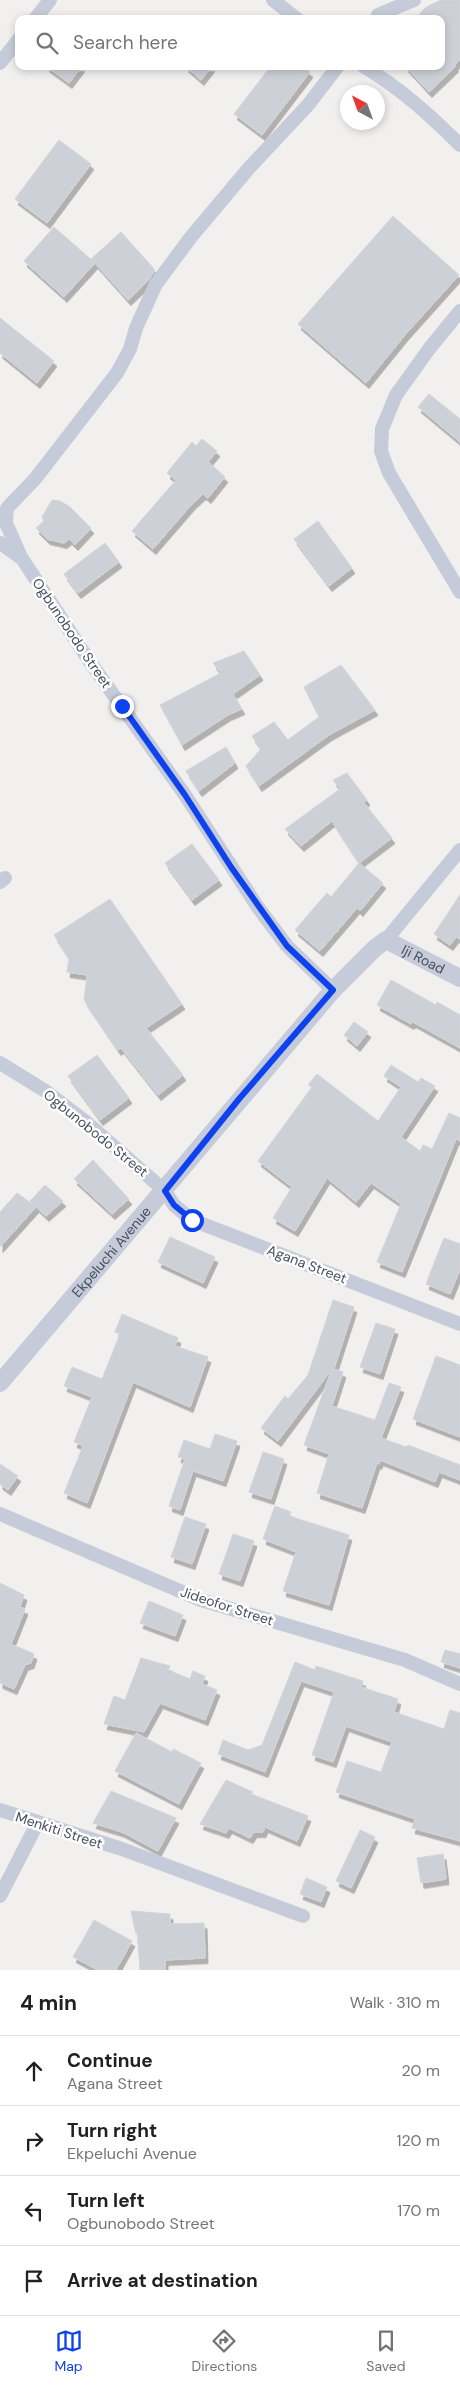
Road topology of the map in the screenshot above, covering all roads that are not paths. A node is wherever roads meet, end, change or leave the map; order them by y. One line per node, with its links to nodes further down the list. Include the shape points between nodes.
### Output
1 (50, 0): 5 (street)
2 (273, 0): 6 (street)
3 (389, 0): 7 (street)
4 (414, 0): 8 (street)
5 (38, 15)
6 (292, 15)
7 (378, 15)
8 (380, 15)
9 (15, 44): 10 (street)
10 (0, 63)
11 (335, 70): 16 (street, Ogbunobodo Street, via 191,237 156,284 117,373 35,479 7,508 6,523)
12 (369, 70): 13 (street, via 401,91)
13 (460, 145)
14 (460, 311): 17 (street, via 396,395 382,429 381,451 389,473)
15 (0, 543): 16 (street)
16 (21, 557): 21 (street, Ogbunobodo Street, via 90,662 185,795 257,906 287,946)
17 (460, 592)
18 (460, 850): 19 (street, Ekpeluchi Avenue)
19 (386, 940): 20 (street, Iji Road); 21 (street, Ekpeluchi Avenue)
20 (460, 978)
21 (333, 990): 23 (street, Ekpeluchi Avenue)
22 (0, 1062): 23 (street, Ogbunobodo Street, via 86,1122)
23 (165, 1191): 24 (street, Agana Street, via 174,1205 192,1220); 25 (street, Ekpeluchi Avenue)
24 (460, 1324)
25 (0, 1383)
26 (0, 1514): 27 (street, Jideofor Street, via 201,1600 405,1660)
27 (460, 1684)
28 (0, 1810): 29 (street, Menkiti Street)
29 (37, 1824): 30 (street); 31 (street, Menkiti Street, via 119,1848)
30 (0, 1896)
31 (303, 1916)

